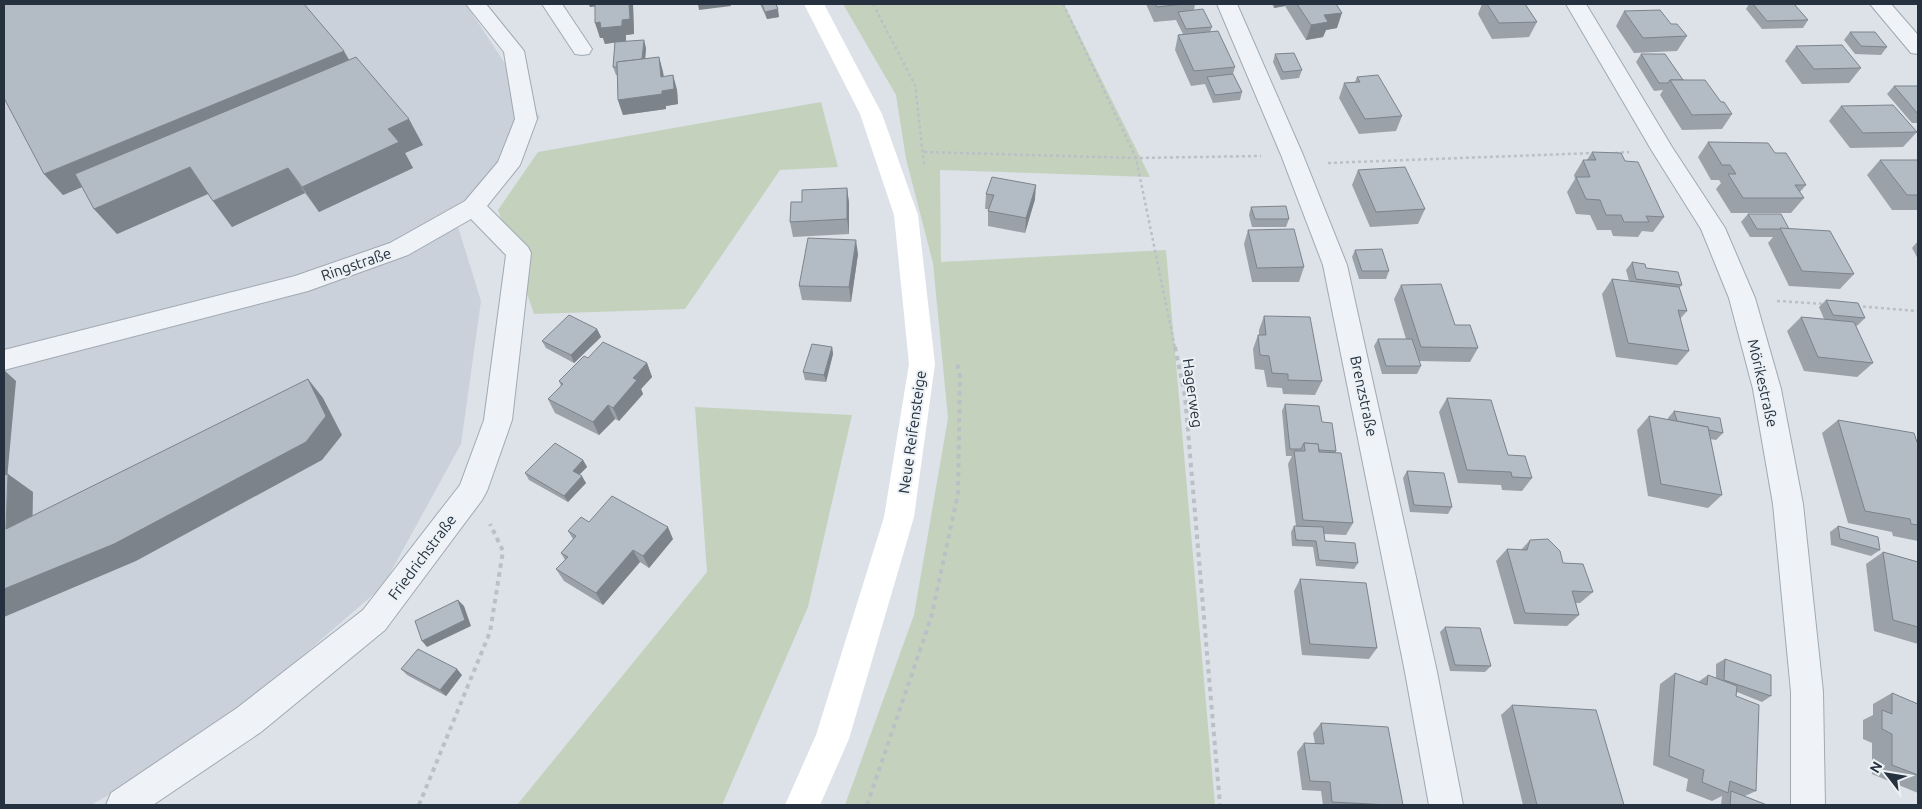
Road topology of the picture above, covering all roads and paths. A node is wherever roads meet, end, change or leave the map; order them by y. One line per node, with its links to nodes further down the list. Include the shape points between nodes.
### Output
1 (476, 4): 17 (street, Ringstraße, via 514,51 526,119 508,165)
2 (552, 4): 10 (street)
3 (814, 4): 26 (main road, Neue Reifensteige, via 871,114 906,214 922,364 899,517 832,739)
4 (873, 4): 15 (path, via 915,85 924,152)
5 (1063, 4): 15 (path, Hagerweg)
6 (1227, 4): 14 (street, Brenzstraße)
7 (1576, 4): 11 (street, Mörikestraße)
8 (1880, 4): 9 (street)
9 (1918, 48)
10 (582, 49)
11 (1663, 151): 12 (path); 18 (street, Mörikestraße, via 1713,228)
12 (1614, 153)
13 (1595, 154): 16 (path)
14 (1292, 155): 15 (path); 28 (street, Brenzstraße, via 1335,265)
15 (1136, 158): 27 (path, Hagerweg, via 1185,396)
16 (1323, 164)
17 (473, 207): 22 (street, Ringstraße, via 399,249 299,284); 23 (street, Friedrichstraße, via 519,253 498,420)
18 (1742, 298): 19 (path); 29 (street, Mörikestraße, via 1767,389 1788,504 1807,692)
19 (1830, 304)
20 (1850, 306): 21 (path)
21 (1918, 310)
22 (4, 360)
23 (472, 491): 24 (street, Friedrichstraße, via 374,620 249,720); 25 (path, via 503,551 490,632)
24 (122, 805)
25 (418, 805)
26 (802, 805)
27 (1220, 805)
28 (1446, 805)
29 (1808, 805)

